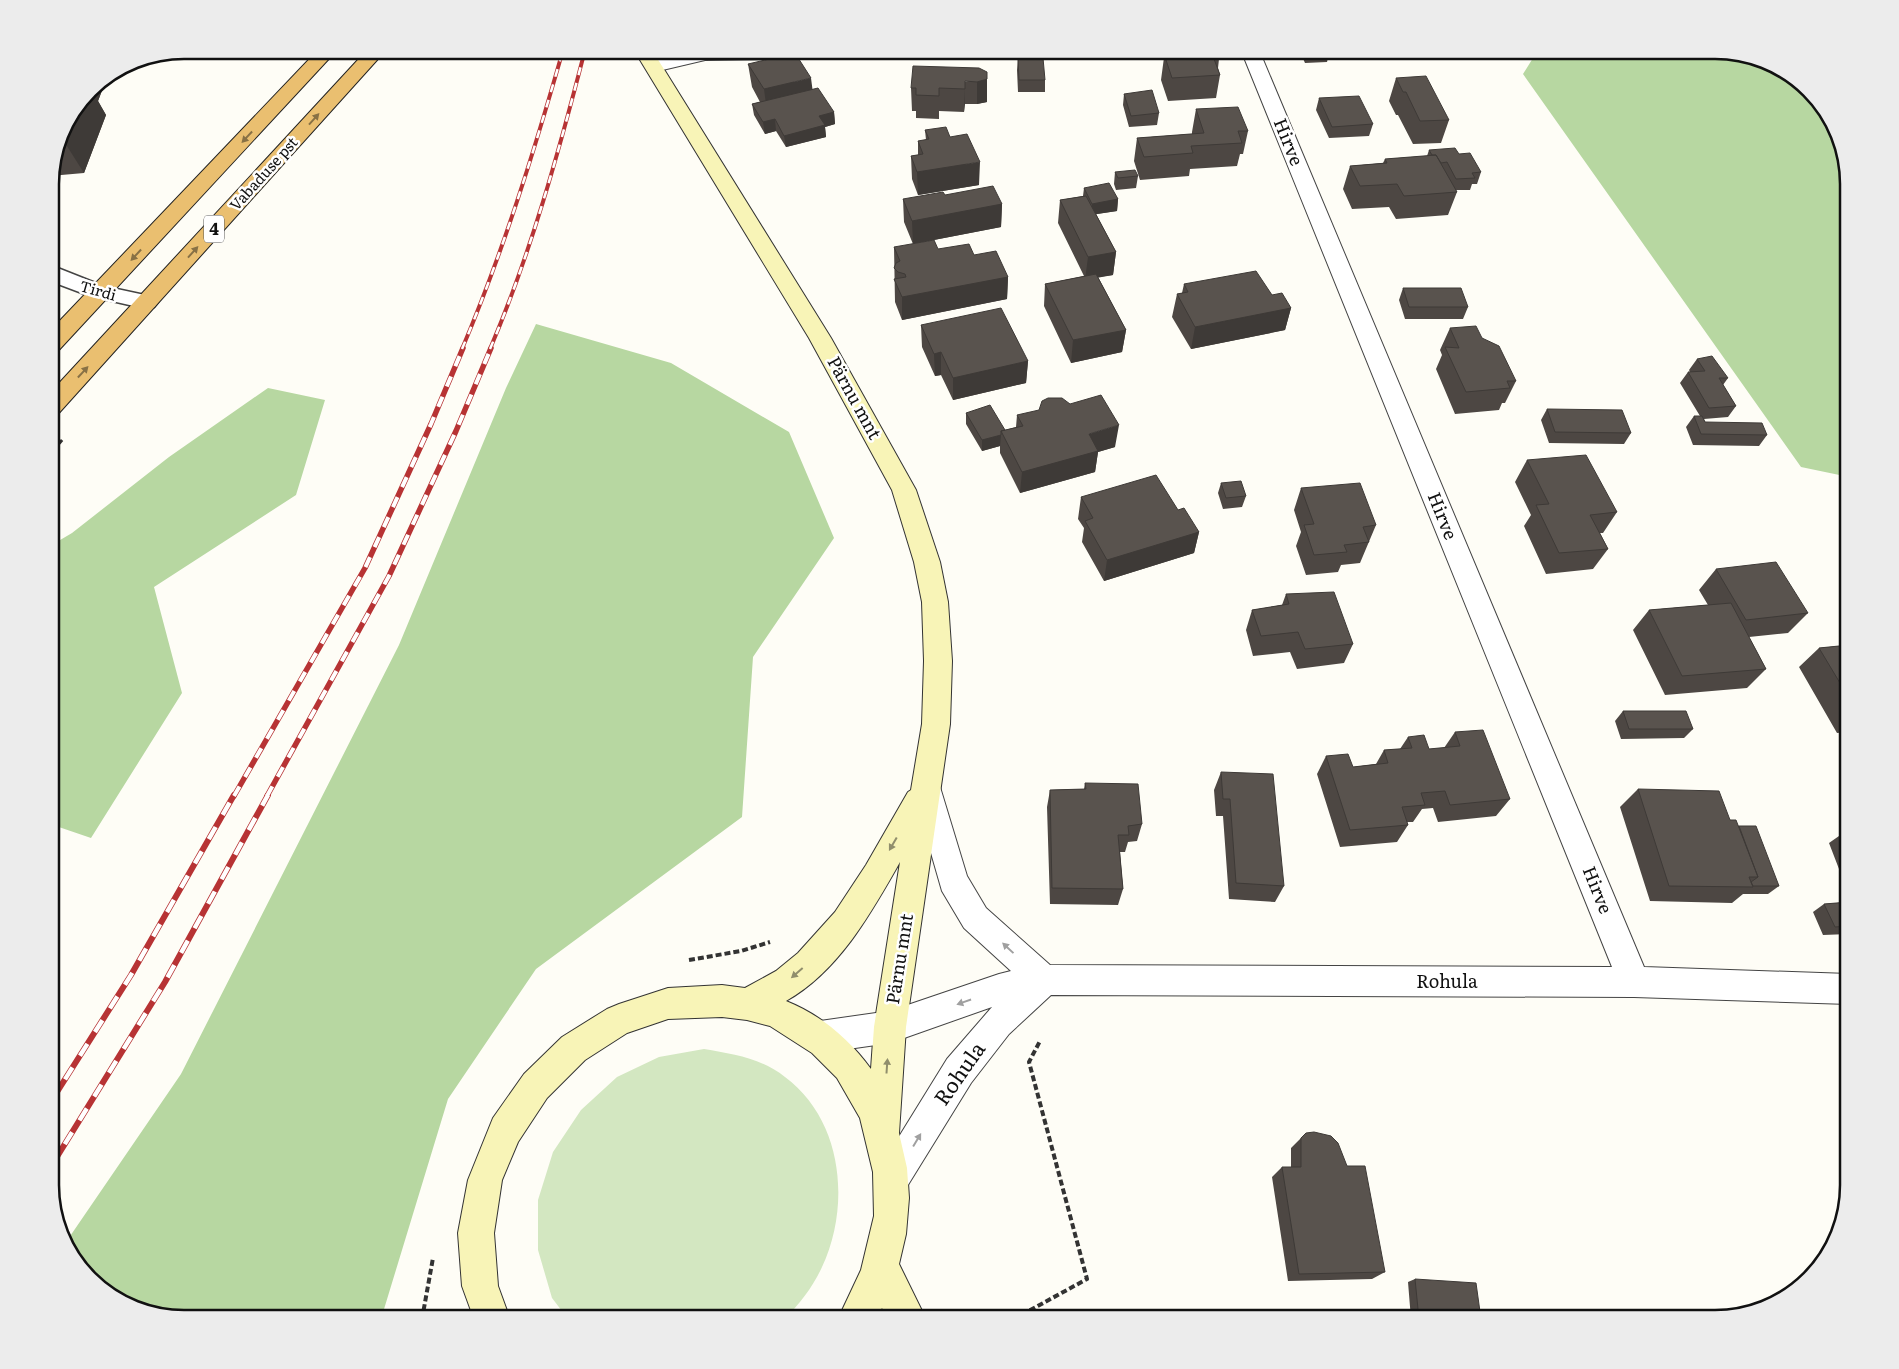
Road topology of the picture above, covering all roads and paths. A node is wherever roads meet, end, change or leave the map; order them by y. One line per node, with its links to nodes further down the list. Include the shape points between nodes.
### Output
1 (320, 59): 6 (highway, 4, one-way to 6)
2 (369, 59): 7 (highway, Vabaduse pst / 4, one-way to 2)
3 (649, 59): 10 (main road, Pärnu mnt, via 820,338 904,490 927,562 935,602 938,661 936,724)
4 (1254, 59): 12 (street, Hirve)
5 (59, 276): 6 (lane, Tirdi)
6 (101, 294): 7 (lane, Tirdi); 8 (highway, 4)
7 (148, 302): 9 (highway, Vabaduse pst / 4, one-way to 7)
8 (59, 336)
9 (59, 398)
10 (926, 786): 11 (street, one-way to 10, via 975,918 954,881); 14 (main road, Pärnu mnt, one-way to 14, via 840,931 818,956 787,982); 15 (main road, Pärnu mnt)
11 (1044, 980): 12 (street, Rohula); 15 (street, Rohula, one-way to 15, via 999,989); 19 (street, Rohula, one-way to 11, via 959,1070 998,1023)
12 (1634, 982): 13 (street, Rohula)
13 (1840, 989)
14 (747, 1004): 16 (main road, via 785,1016); 21 (main road, via 700,999 662,1004 624,1018 584,1040 548,1070 522,1102 501,1137 486,1174 478,1213 476,1257)
15 (890, 1027): 16 (street, Rohula); 18 (main road, Pärnu mnt, one-way to 15)
16 (820, 1037): 18 (main road, via 844,1060 864,1088)
17 (1041, 1039): 24 (path, via 1030,1062 1087,1278)
18 (883, 1132): 19 (main road)
19 (891, 1181): 20 (main road, via 890,1222)
20 (882, 1264): 22 (main road); 23 (main road)
21 (482, 1309)
22 (862, 1310)
23 (901, 1310)
24 (1030, 1310)

